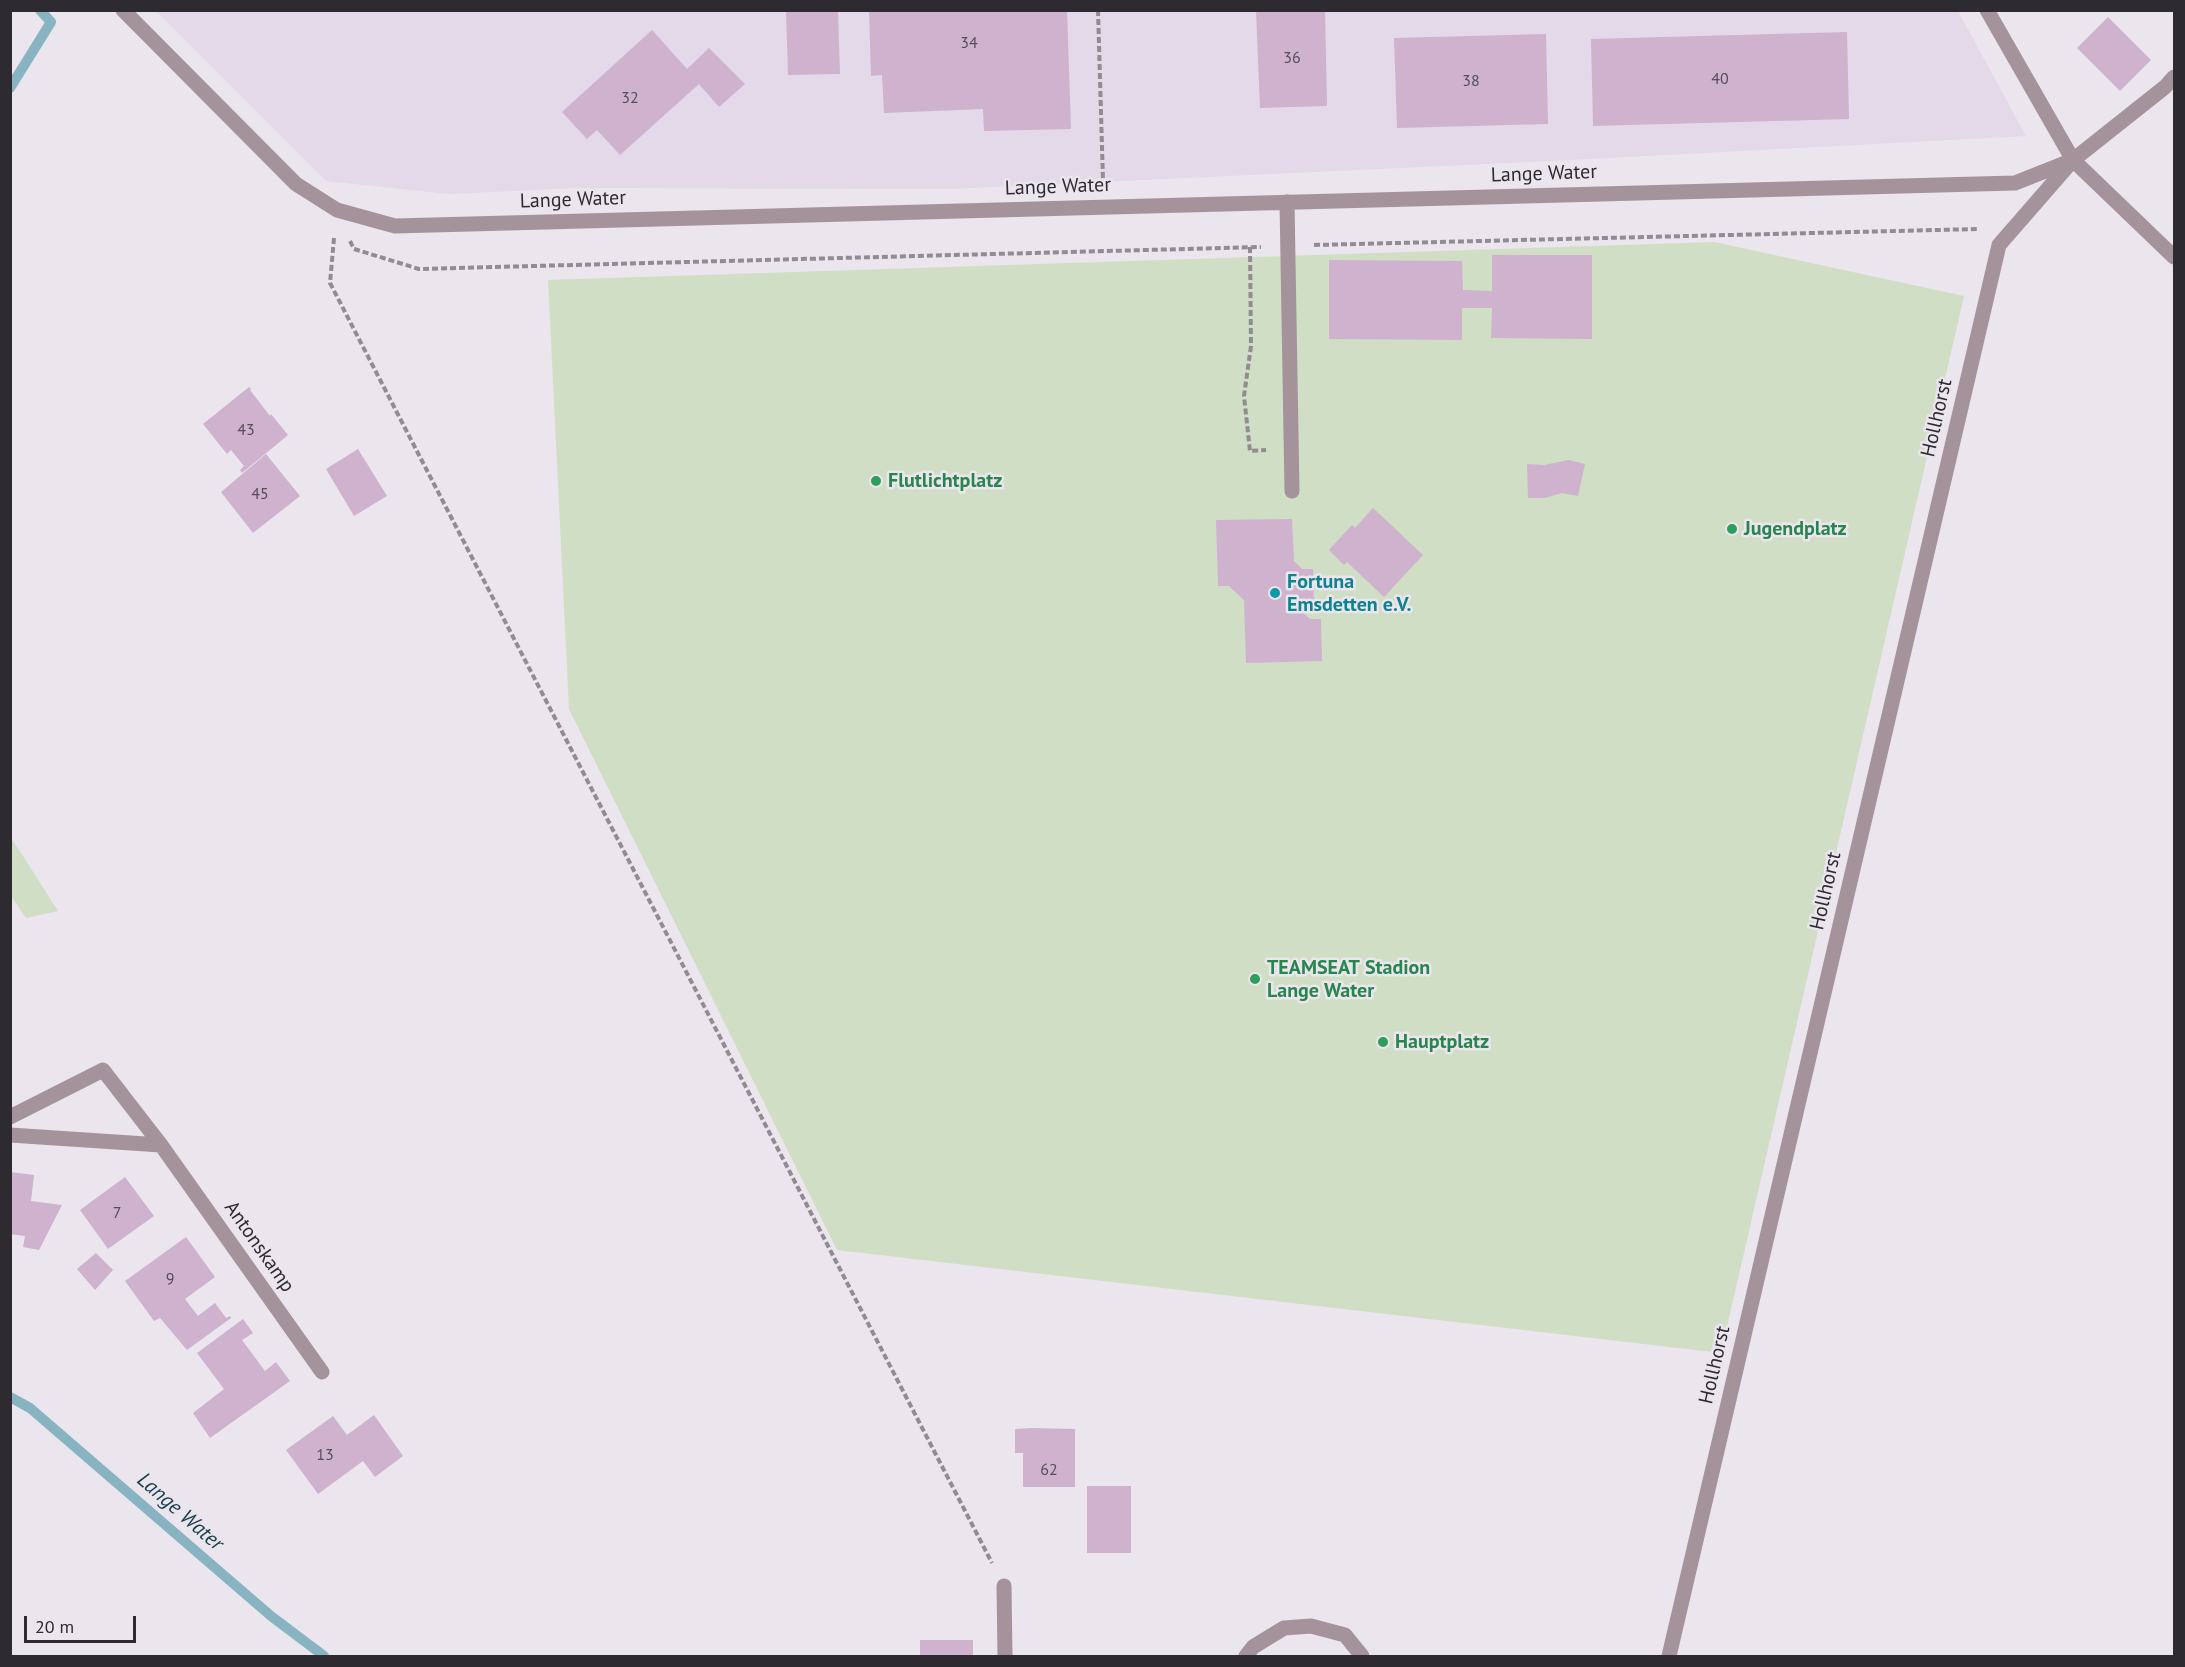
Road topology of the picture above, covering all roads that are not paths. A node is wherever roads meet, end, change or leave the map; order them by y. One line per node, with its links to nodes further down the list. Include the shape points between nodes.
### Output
1 (123, 10): 5 (street, Lange Water, via 296,184 337,210 395,226)
2 (1987, 10): 4 (street)
3 (2175, 77): 4 (street)
4 (2073, 160): 5 (street, Lange Water, via 2015,183); 6 (street); 16 (street, Hollhorst, via 1999,245)
5 (1287, 202): 7 (street)
6 (2175, 257)
7 (1292, 491)
8 (10, 1117): 10 (street, Antonskamp, via 103,1070)
9 (10, 1135): 10 (street)
10 (161, 1146): 11 (street, Antonskamp)
11 (322, 1372)
12 (1004, 1586): 13 (street)
13 (1005, 1656)
14 (1246, 1656): 15 (street, via 1253,1647 1284,1628 1311,1626 1345,1635)
15 (1362, 1656)
16 (1669, 1656)

